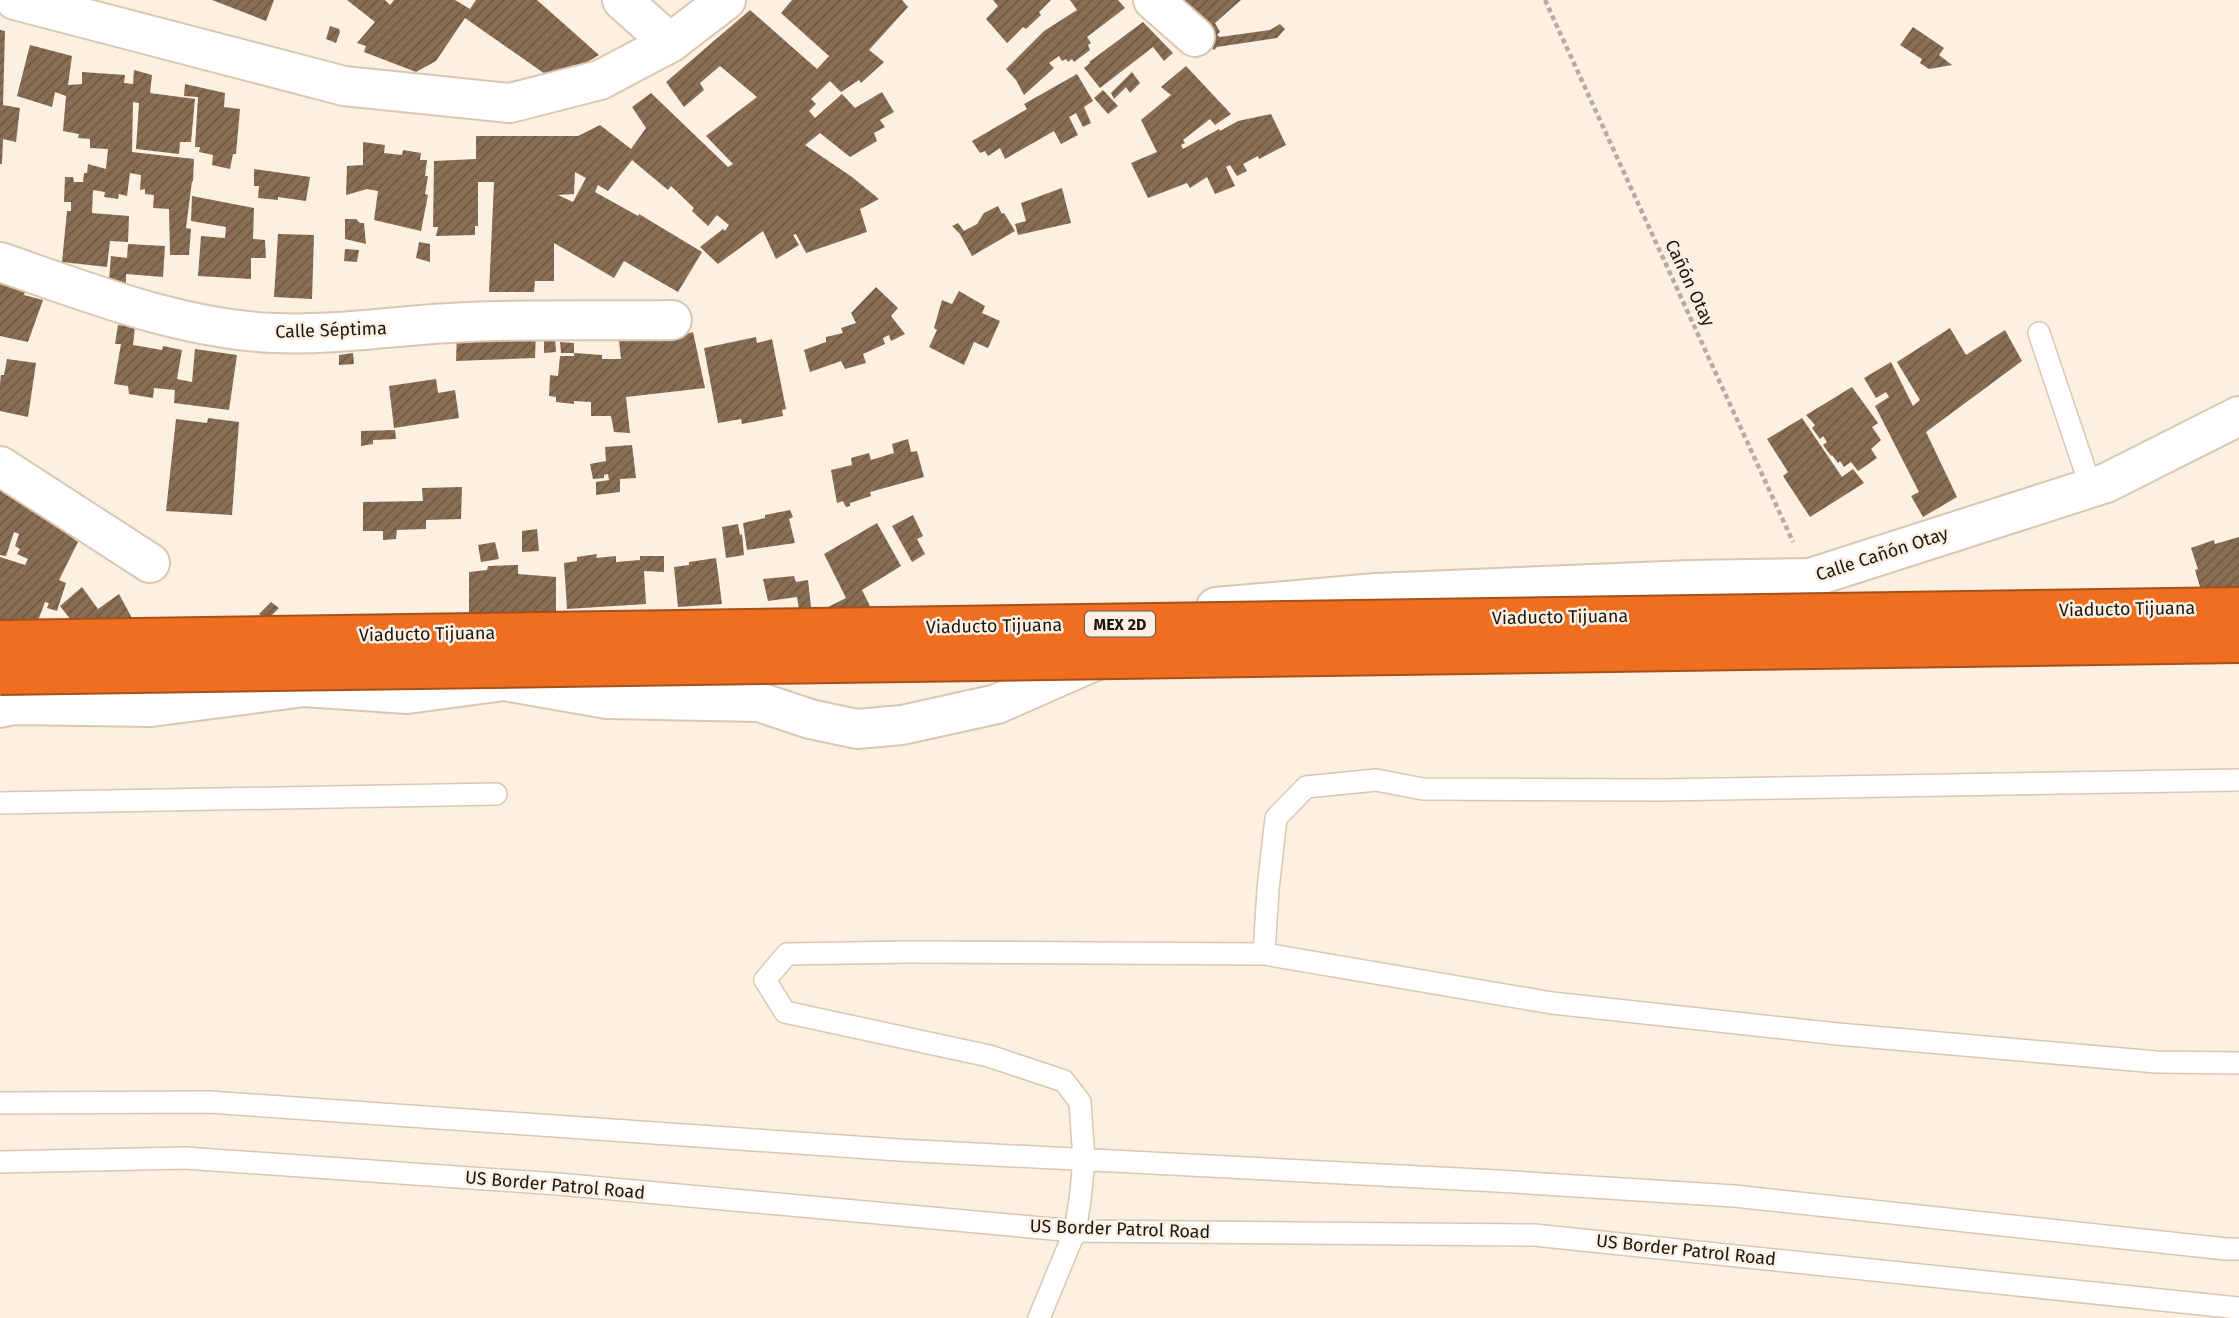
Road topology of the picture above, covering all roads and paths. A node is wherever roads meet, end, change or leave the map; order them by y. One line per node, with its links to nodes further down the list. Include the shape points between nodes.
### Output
1 (15, 0): 7 (street, via 344,86 510,103 600,80)
2 (622, 0): 7 (street)
3 (726, 0): 7 (street)
4 (1153, 0): 6 (street)
5 (1545, 0): 15 (path, Cañón Otay)
6 (1195, 37)
7 (670, 43)
8 (0, 262): 9 (street, Calle Séptima, via 147,310 211,326 273,333 469,322)
9 (672, 320)
10 (2039, 333): 13 (lane)
11 (2239, 416): 13 (street, Calle Cañón Otay)
12 (0, 466): 14 (street)
13 (2091, 488): 15 (street, Calle Cañón Otay)
14 (150, 563)
15 (1810, 578): 20 (street, Calle Cañón Otay, via 1376,593 1182,610 1109,654 997,704 902,725 857,729 759,702 607,698 505,681 407,694 304,687 151,707)
16 (2239, 607): 17 (highway, Viaducto Tijuana / MEX 2D, bridge)
17 (0, 640)
18 (2239, 643): 19 (highway, Viaducto Tijuana / MEX 2D, bridge)
19 (0, 675)
20 (0, 708)
21 (2239, 780): 24 (lane, via 1631,790 1423,789 1376,780 1306,787 1276,818)
22 (496, 794): 23 (lane)
23 (0, 803)
24 (1264, 954): 25 (lane, via 1552,1003 1893,1039 2157,1062); 27 (lane, via 787,954 765,980 785,1012 989,1056 1064,1082 1080,1102)
25 (2239, 1063)
26 (0, 1103): 27 (lane, via 209,1102)
27 (1084, 1160): 29 (lane); 30 (lane, via 1734,1196)
28 (0, 1162): 29 (lane, US Border Patrol Road, via 185,1158 558,1184)
29 (1075, 1231): 31 (lane, US Border Patrol Road, via 1534,1235); 32 (lane)
30 (2239, 1249)
31 (2239, 1308)
32 (1040, 1318)

